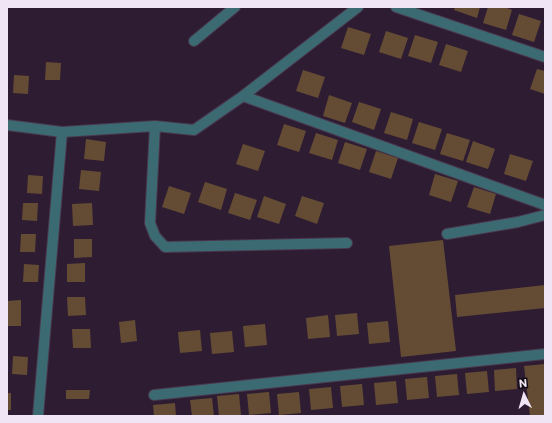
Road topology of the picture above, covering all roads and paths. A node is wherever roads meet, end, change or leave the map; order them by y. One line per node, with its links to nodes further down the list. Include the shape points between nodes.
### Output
1 (235, 7): 4 (street)
2 (358, 7): 6 (street)
3 (396, 7): 5 (street)
4 (194, 41)
5 (545, 56)
6 (243, 96): 8 (street, via 194,130); 10 (street)
7 (7, 125): 9 (street)
8 (154, 126): 9 (street); 13 (street, via 150,223 155,236 165,247)
9 (62, 132): 16 (street)
10 (545, 205)
11 (545, 215): 12 (street)
12 (447, 234)
13 (347, 243)
14 (543, 354): 15 (street)
15 (154, 395)
16 (38, 416)

